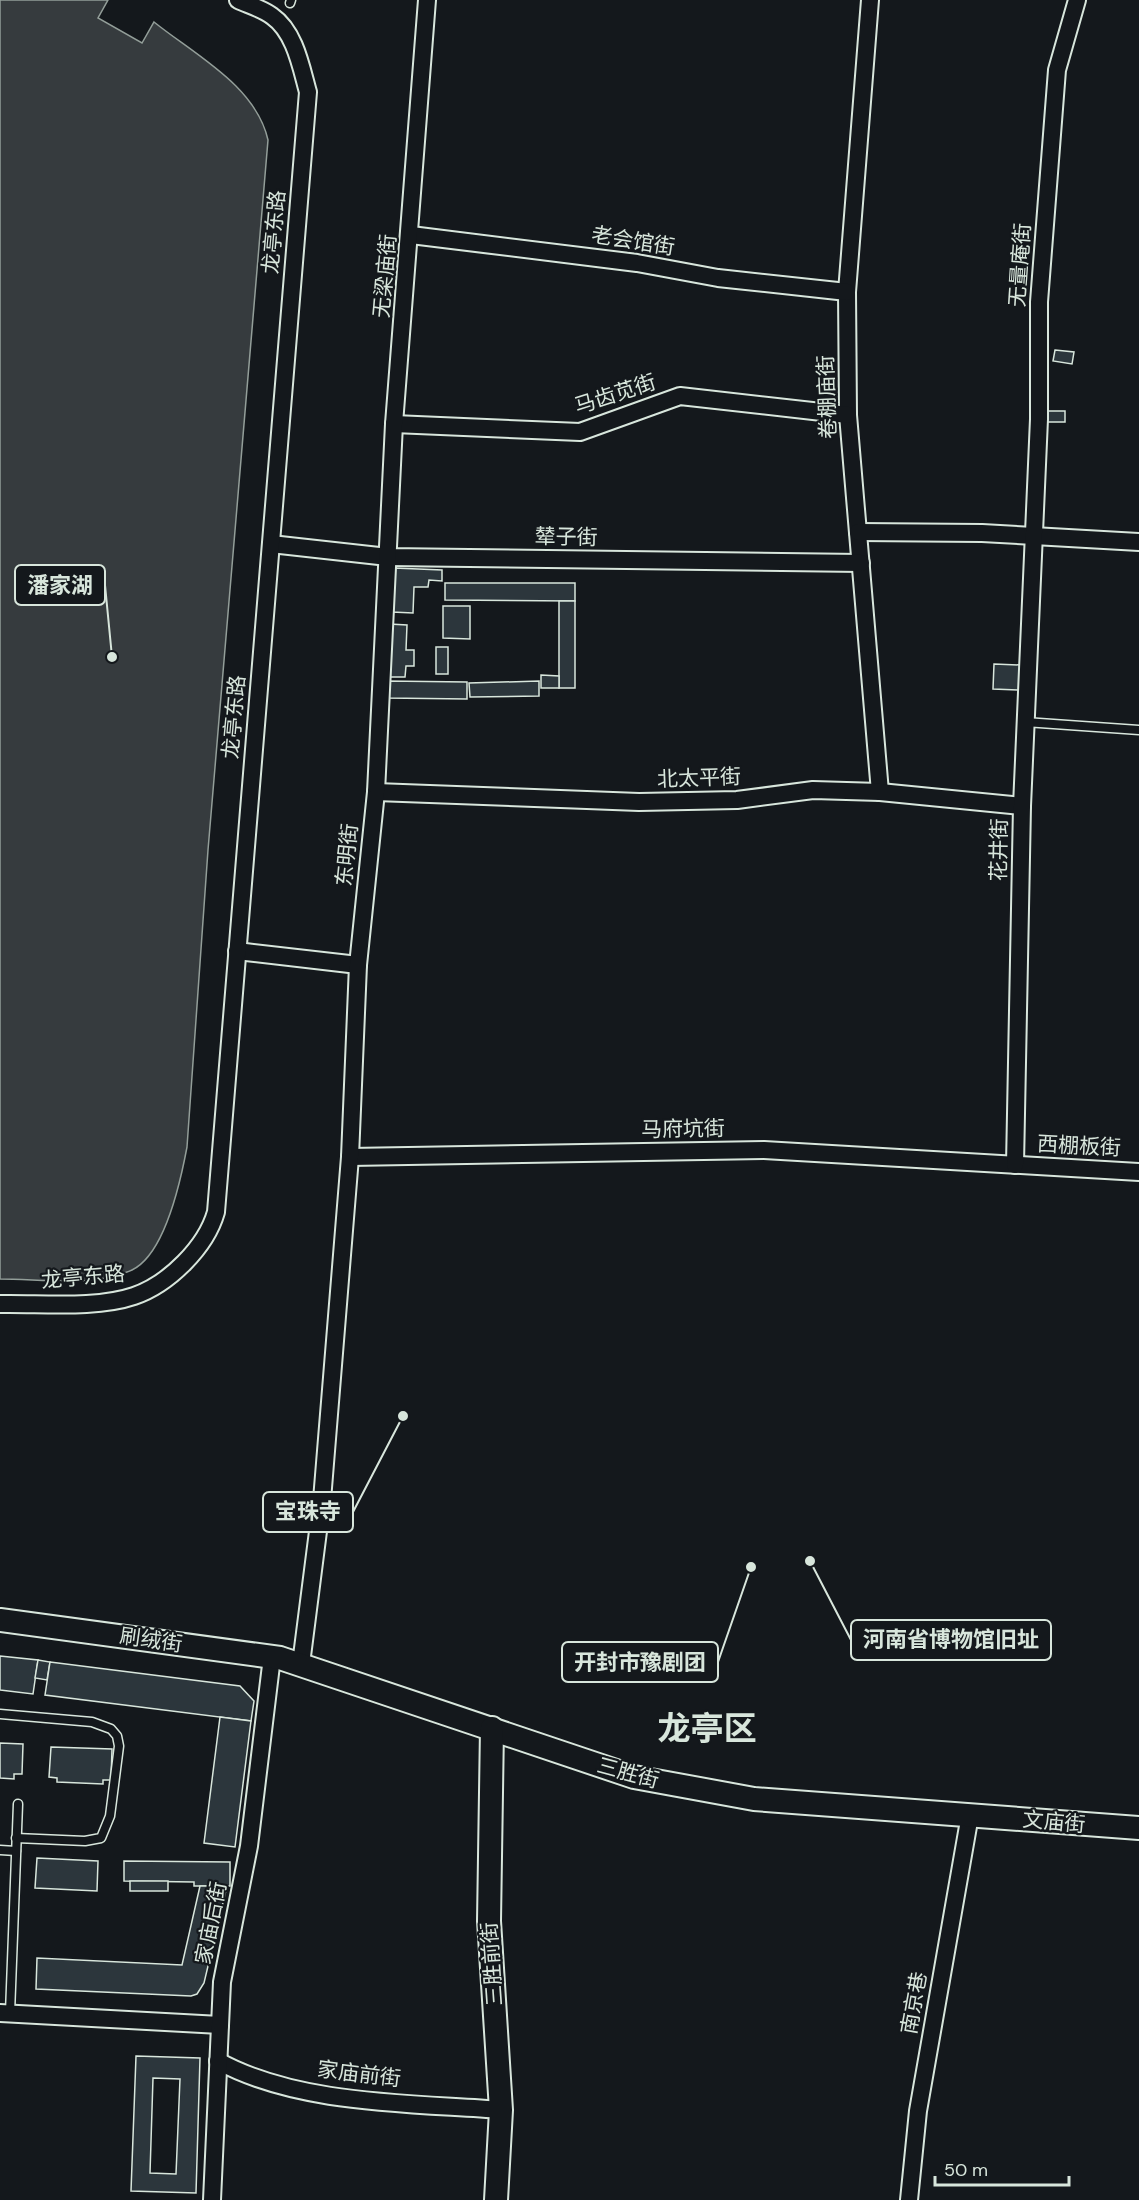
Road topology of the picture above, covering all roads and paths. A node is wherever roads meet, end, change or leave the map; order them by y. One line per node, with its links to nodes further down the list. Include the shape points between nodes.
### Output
1 (238, 0): 12 (street, 龙亭东路, via 273,17 287,33 308,92)
2 (427, 0): 5 (street, 无梁庙街)
3 (870, 0): 6 (street, 卷棚庙街)
4 (1077, 0): 10 (street, 无量庵街, via 1057,70 1039,302 1039,419)
5 (411, 235): 6 (street, 老会馆街); 8 (street, 无梁庙街)
6 (847, 292): 7 (street, 卷棚庙街)
7 (848, 415): 8 (street, 马齿苋街, via 680,396 580,432); 9 (street, 卷棚庙街)
8 (394, 424): 13 (street, 无梁庙街)
9 (858, 532): 10 (street); 14 (street, 卷棚庙街)
10 (1032, 536): 11 (street); 15 (street, 花井街)
11 (1139, 542)
12 (271, 544): 13 (street, 辇子街); 20 (street, 龙亭东路)
13 (388, 557): 14 (street, 辇子街); 17 (street, 东明街)
14 (861, 563): 18 (street, 卷棚庙街)
15 (1025, 722): 16 (lane); 19 (street, 花井街)
16 (1139, 730)
17 (376, 792): 18 (street, 北太平街, via 639,802 737,800 813,790); 21 (street, 东明街)
18 (880, 792): 19 (street, 北太平街)
19 (1022, 806): 23 (street, 花井街)
20 (237, 951): 21 (street); 25 (street, 龙亭东路, via 212,1228 186,1261 135,1296 98,1302)
21 (358, 964): 22 (street, 东明街)
22 (350, 1157): 23 (street, 马府坑街, via 764,1150); 28 (street, 东明街, via 321,1500)
23 (1015, 1165): 24 (street, 西棚板街)
24 (1139, 1172)
25 (0, 1304)
26 (0, 1620): 27 (street, 刷绒街)
27 (272, 1657): 28 (street, 刷绒街); 38 (street, 家庙后街, via 249,1846 222,1982)
28 (301, 1664): 30 (street, 三胜街)
29 (0, 1714): 34 (lane, via 101,1724 117,1736 120,1746 110,1816 101,1838)
30 (492, 1728): 32 (street, 三胜街, via 634,1777 703,1791 754,1799); 40 (street, 三胜前街, via 489,1921)
31 (18, 1804): 34 (lane)
32 (970, 1815): 33 (street, 文庙街); 43 (street, 南京巷, via 918,2111)
33 (1139, 1828)
34 (16, 1838): 36 (lane)
35 (0, 1850): 36 (lane)
36 (16, 1851): 37 (lane)
37 (5, 2013): 38 (street)
38 (220, 2025): 39 (street, 家庙后街)
39 (218, 2061): 40 (street, 家庙前街, via 245,2076 303,2090 378,2101); 41 (street, 家庙后街)
40 (501, 2110): 42 (street, 三胜前街)
41 (212, 2200)
42 (496, 2200)
43 (909, 2200)

